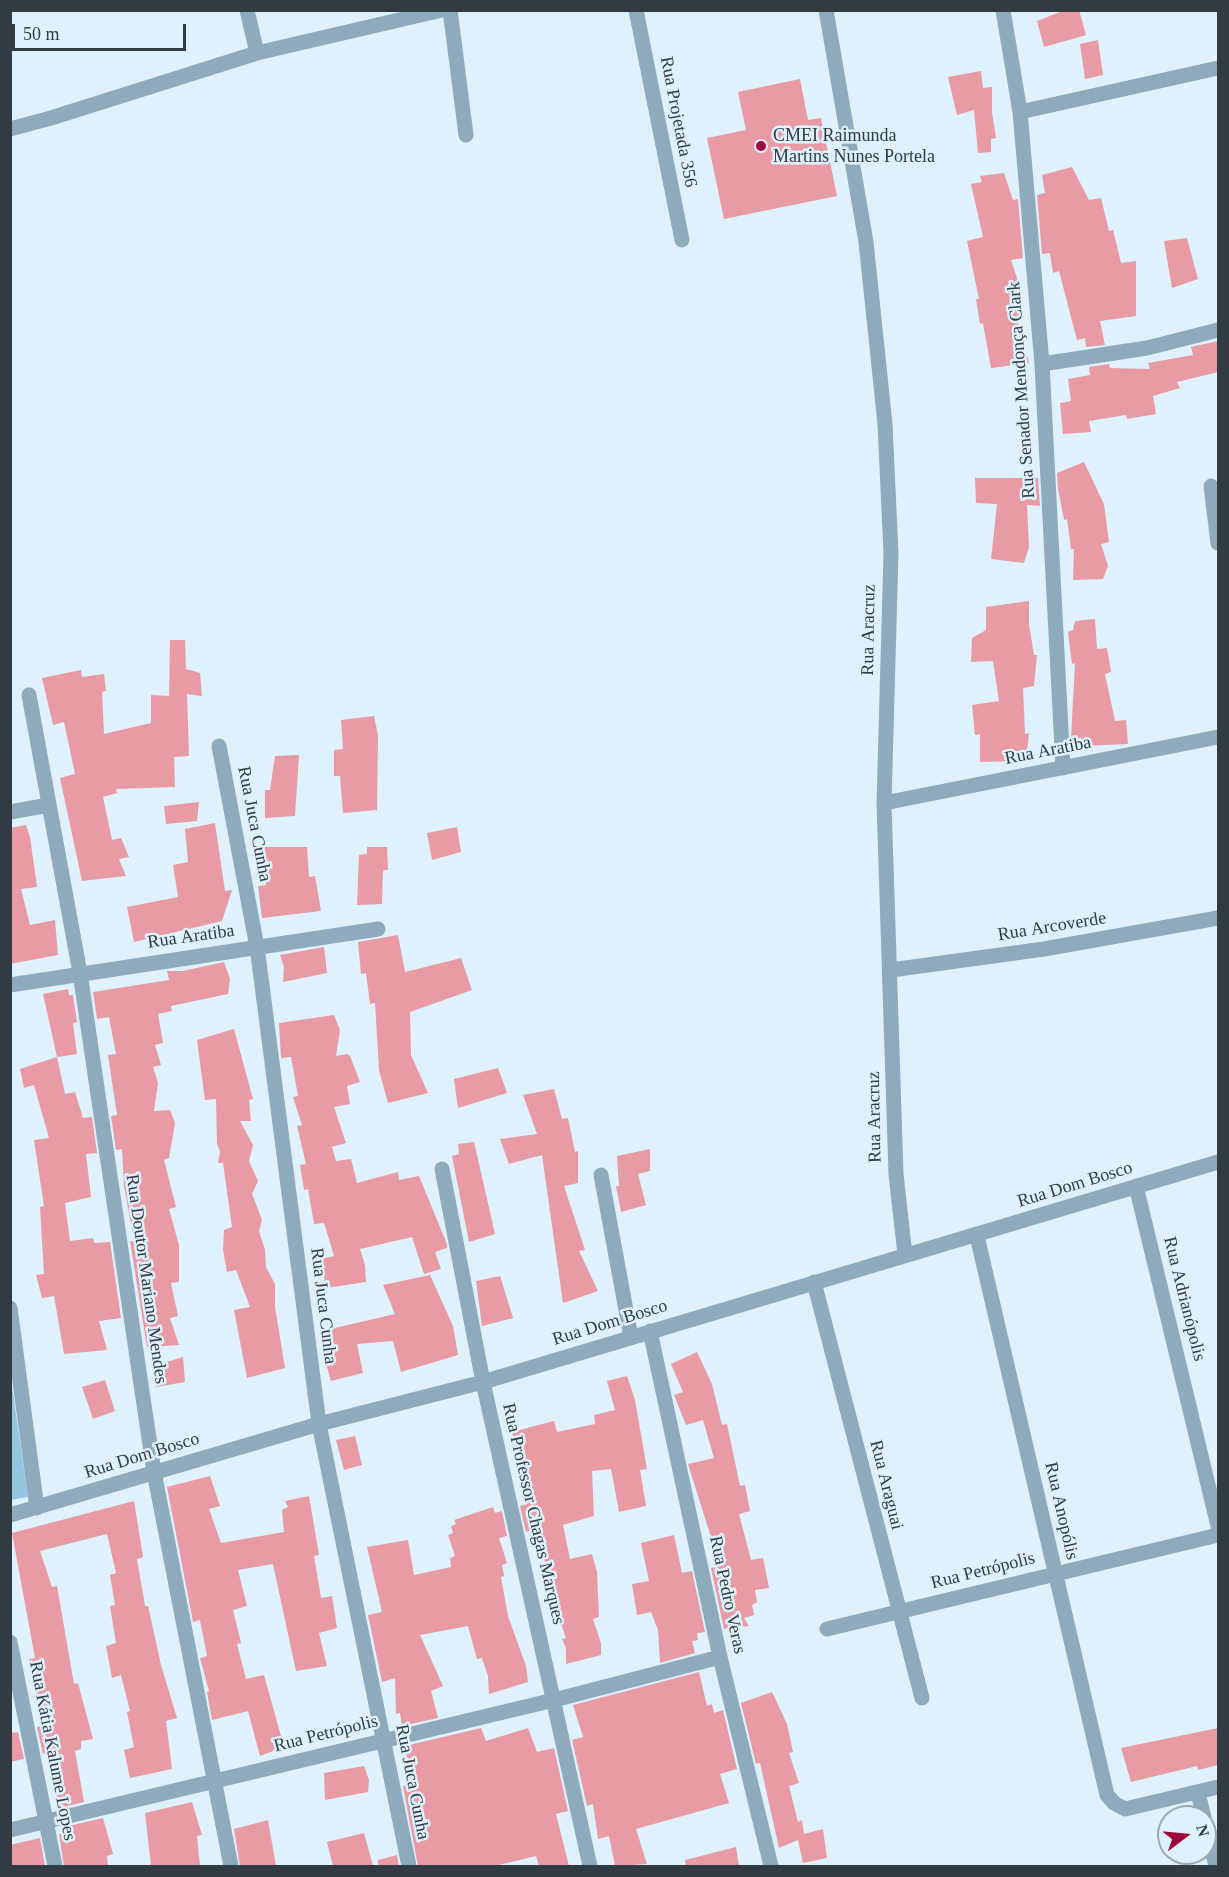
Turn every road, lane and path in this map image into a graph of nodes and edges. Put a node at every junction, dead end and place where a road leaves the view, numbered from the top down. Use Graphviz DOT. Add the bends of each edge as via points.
graph roads {
  1 [pos="247,10"];
  2 [pos="442,10"];
  3 [pos="450,10"];
  4 [pos="636,10"];
  5 [pos="826,10"];
  6 [pos="1003,10"];
  7 [pos="257,53"];
  8 [pos="1218,68"];
  9 [pos="1020,112"];
  10 [pos="10,129"];
  11 [pos="466,135"];
  12 [pos="682,240"];
  13 [pos="1218,330"];
  14 [pos="1042,364"];
  15 [pos="1211,486"];
  16 [pos="1218,543"];
  17 [pos="29,695"];
  18 [pos="1218,737"];
  19 [pos="219,746"];
  20 [pos="1063,768"];
  21 [pos="884,803"];
  22 [pos="49,805"];
  23 [pos="10,812"];
  24 [pos="1218,918"];
  25 [pos="378,929"];
  26 [pos="257,947"];
  27 [pos="891,970"];
  28 [pos="80,973"];
  29 [pos="10,985"];
  30 [pos="1218,1162"];
  31 [pos="442,1170"];
  32 [pos="601,1175"];
  33 [pos="1136,1186"];
  34 [pos="977,1236"];
  35 [pos="906,1255"];
  36 [pos="814,1282"];
  37 [pos="10,1308"];
  38 [pos="650,1331"];
  39 [pos="631,1337"];
  40 [pos="483,1382"];
  41 [pos="319,1424"];
  42 [pos="154,1472"];
  43 [pos="37,1508"];
  44 [pos="10,1515"];
  45 [pos="1218,1526"];
  46 [pos="1218,1535"];
  47 [pos="1056,1574"];
  48 [pos="899,1612"];
  49 [pos="827,1629"];
  50 [pos="10,1642"];
  51 [pos="720,1656"];
  52 [pos="922,1698"];
  53 [pos="554,1700"];
  54 [pos="385,1739"];
  55 [pos="213,1783"];
  56 [pos="1218,1787"];
  57 [pos="1198,1793"];
  58 [pos="1201,1805"];
  59 [pos="46,1822"];
  60 [pos="10,1830"];
  61 [pos="55,1866"];
  62 [pos="231,1866"];
  63 [pos="409,1866"];
  64 [pos="590,1866"];
  65 [pos="771,1866"];
  1 -- 7 [label="street"];
  2 -- 7 [label="street"];
  3 -- 11 [label="street"];
  4 -- 12 [label="street, Rua Projetada 356"];
  5 -- 21 [label="street, Rua Aracruz" via="866,242 885,424 891,553"];
  6 -- 9 [label="street, Rua Senador Mendonça Clark"];
  7 -- 10 [label="street"];
  8 -- 9 [label="street"];
  9 -- 14 [label="street, Rua Senador Mendonça Clark"];
  13 -- 14 [label="street" via="1147,348"];
  14 -- 20 [label="street, Rua Senador Mendonça Clark"];
  15 -- 16 [label="street"];
  17 -- 22 [label="street, Rua Doutor Mariano Mendes"];
  18 -- 20 [label="street, Rua Aratiba"];
  19 -- 26 [label="street, Rua Juca Cunha"];
  20 -- 21 [label="street, Rua Aratiba"];
  21 -- 27 [label="street, Rua Aracruz"];
  22 -- 23 [label="street"];
  22 -- 28 [label="street, Rua Doutor Mariano Mendes"];
  24 -- 27 [label="street, Rua Arcoverde" via="1044,949"];
  25 -- 26 [label="street, Rua Aratiba"];
  26 -- 28 [label="street, Rua Aratiba"];
  26 -- 41 [label="street, Rua Juca Cunha"];
  27 -- 35 [label="street, Rua Aracruz" via="896,1174"];
  28 -- 29 [label="street, Rua Aratiba"];
  28 -- 42 [label="street, Rua Doutor Mariano Mendes"];
  30 -- 33 [label="street, Rua Dom Bosco"];
  31 -- 40 [label="street, Rua Professor Chagas Marques"];
  32 -- 39 [label="street"];
  33 -- 34 [label="street, Rua Dom Bosco"];
  33 -- 45 [label="street, Rua Adrianópolis"];
  34 -- 35 [label="street, Rua Dom Bosco"];
  34 -- 47 [label="street, Rua Anopólis"];
  35 -- 36 [label="street, Rua Dom Bosco"];
  36 -- 38 [label="street, Rua Dom Bosco"];
  36 -- 48 [label="street, Rua Araguai"];
  37 -- 43 [label="street"];
  38 -- 39 [label="street, Rua Dom Bosco"];
  38 -- 51 [label="street, Rua Pedro Veras"];
  39 -- 40 [label="street, Rua Dom Bosco"];
  40 -- 41 [label="street, Rua Dom Bosco"];
  40 -- 53 [label="street, Rua Professor Chagas Marques"];
  41 -- 42 [label="street, Rua Dom Bosco"];
  41 -- 54 [label="street, Rua Juca Cunha"];
  42 -- 43 [label="street, Rua Dom Bosco"];
  42 -- 55 [label="street, Rua Doutor Mariano Mendes"];
  43 -- 44 [label="street, Rua Dom Bosco"];
  46 -- 47 [label="street, Rua Petrópolis"];
  47 -- 48 [label="street, Rua Petrópolis"];
  47 -- 57 [label="street, Rua Anopólis" via="1107,1795 1125,1809"];
  48 -- 49 [label="street, Rua Petrópolis"];
  48 -- 52 [label="street, Rua Araguai"];
  50 -- 59 [label="street, Rua Kátia Kalume Lopes"];
  51 -- 53 [label="street, Rua Petrópolis"];
  51 -- 65 [label="street, Rua Pedro Veras"];
  53 -- 54 [label="street, Rua Petrópolis"];
  53 -- 64 [label="street, Rua Professor Chagas Marques"];
  54 -- 55 [label="street, Rua Petrópolis"];
  54 -- 63 [label="street, Rua Juca Cunha"];
  55 -- 59 [label="street, Rua Petrópolis"];
  55 -- 62 [label="street, Rua Doutor Mariano Mendes"];
  56 -- 57 [label="street"];
  57 -- 58 [label="street"];
  59 -- 60 [label="street, Rua Petrópolis"];
  59 -- 61 [label="street, Rua Kátia Kalume Lopes"];
}
